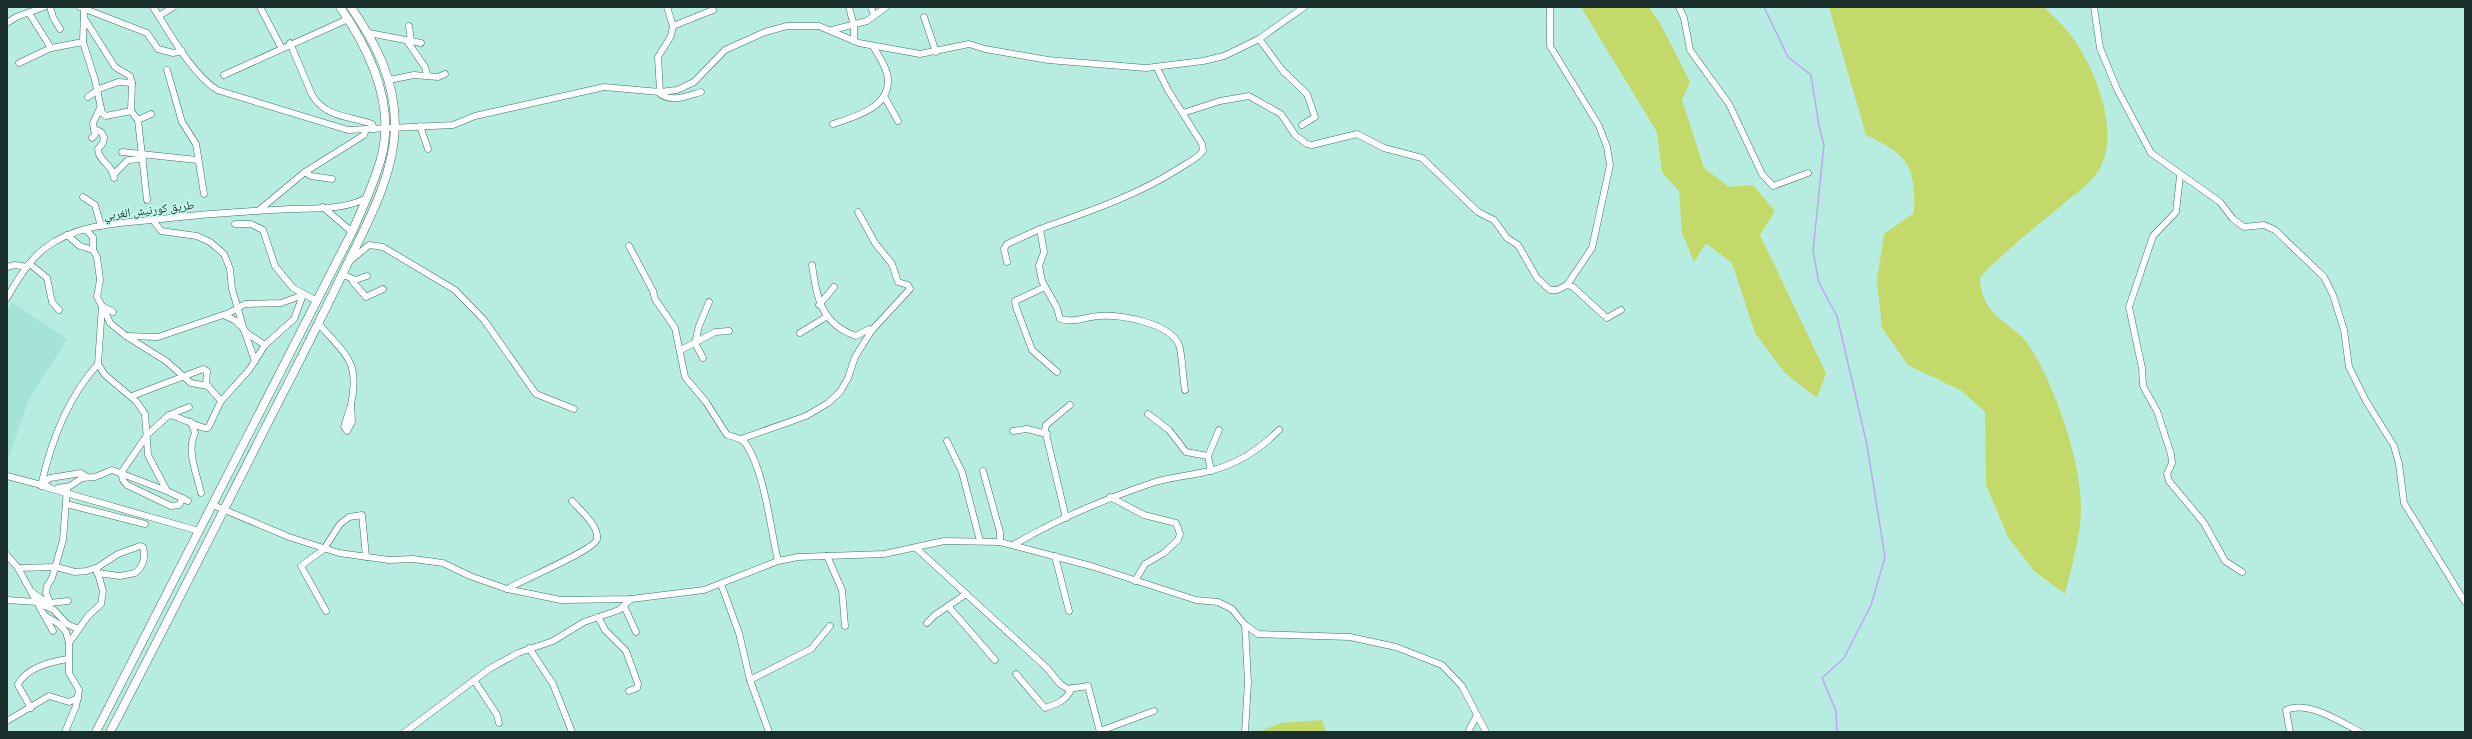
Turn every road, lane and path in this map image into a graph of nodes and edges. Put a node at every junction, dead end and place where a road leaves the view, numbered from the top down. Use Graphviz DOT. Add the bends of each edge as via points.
graph roads {
  1 [pos="44,7"];
  2 [pos="50,7"];
  3 [pos="153,7"];
  4 [pos="172,7"];
  5 [pos="260,7"];
  6 [pos="340,7"];
  7 [pos="352,7"];
  8 [pos="667,7"];
  9 [pos="849,7"];
  10 [pos="871,7"];
  11 [pos="886,7"];
  12 [pos="1304,7"];
  13 [pos="1550,7"];
  14 [pos="1679,7"];
  15 [pos="2094,7"];
  16 [pos="82,9"];
  17 [pos="713,10"];
  18 [pos="29,13"];
  19 [pos="874,15"];
  20 [pos="159,16"];
  21 [pos="924,17"];
  22 [pos="84,18"];
  23 [pos="348,19"];
  24 [pos="7,24"];
  25 [pos="409,26"];
  26 [pos="673,26"];
  27 [pos="854,26"];
  28 [pos="60,28"];
  29 [pos="832,30"];
  30 [pos="369,33"];
  31 [pos="1259,39"];
  32 [pos="409,41"];
  33 [pos="854,41"];
  34 [pos="83,42"];
  35 [pos="421,43"];
  36 [pos="290,44"];
  37 [pos="873,46"];
  38 [pos="281,47"];
  39 [pos="51,48"];
  40 [pos="182,51"];
  41 [pos="936,52"];
  42 [pos="19,63"];
  43 [pos="1157,68"];
  44 [pos="167,70"];
  45 [pos="119,71"];
  46 [pos="224,74"];
  47 [pos="445,74"];
  48 [pos="427,75"];
  49 [pos="389,80"];
  50 [pos="120,82"];
  51 [pos="132,83"];
  52 [pos="97,90"];
  53 [pos="659,92"];
  54 [pos="702,92"];
  55 [pos="884,96"];
  56 [pos="88,97"];
  57 [pos="100,108"];
  58 [pos="131,111"];
  59 [pos="1183,113"];
  60 [pos="151,114"];
  61 [pos="138,120"];
  62 [pos="898,122"];
  63 [pos="833,124"];
  64 [pos="1302,125"];
  65 [pos="420,126"];
  66 [pos="395,127"];
  67 [pos="94,128"];
  68 [pos="366,129"];
  69 [pos="374,129"];
  70 [pos="384,129"];
  71 [pos="92,138"];
  72 [pos="428,149"];
  73 [pos="122,152"];
  74 [pos="142,156"];
  75 [pos="197,160"];
  76 [pos="305,172"];
  77 [pos="1808,173"];
  78 [pos="2180,176"];
  79 [pos="332,179"];
  80 [pos="204,194"];
  81 [pos="83,197"];
  82 [pos="368,197"];
  83 [pos="147,200"];
  84 [pos="323,207"];
  85 [pos="258,211"];
  86 [pos="858,212"];
  87 [pos="153,220"];
  88 [pos="235,224"];
  89 [pos="101,226"];
  90 [pos="1040,229"];
  91 [pos="86,230"];
  92 [pos="352,232"];
  93 [pos="67,235"];
  94 [pos="629,246"];
  95 [pos="93,250"];
  96 [pos="1007,262"];
  97 [pos="348,263"];
  98 [pos="812,265"];
  99 [pos="28,266"];
  100 [pos="7,267"];
  101 [pos="342,274"];
  102 [pos="367,276"];
  103 [pos="355,280"];
  104 [pos="1567,285"];
  105 [pos="834,287"];
  106 [pos="1045,287"];
  107 [pos="383,289"];
  108 [pos="303,294"];
  109 [pos="7,298"];
  110 [pos="317,300"];
  111 [pos="709,302"];
  112 [pos="819,305"];
  113 [pos="102,306"];
  114 [pos="238,308"];
  115 [pos="59,310"];
  116 [pos="1621,310"];
  117 [pos="113,312"];
  118 [pos="224,315"];
  119 [pos="826,317"];
  120 [pos="319,324"];
  121 [pos="244,330"];
  122 [pos="872,330"];
  123 [pos="730,331"];
  124 [pos="800,333"];
  125 [pos="126,336"];
  126 [pos="695,343"];
  127 [pos="265,345"];
  128 [pos="681,350"];
  129 [pos="703,358"];
  130 [pos="255,361"];
  131 [pos="98,364"];
  132 [pos="1057,372"];
  133 [pos="181,376"];
  134 [pos="206,385"];
  135 [pos="1185,390"];
  136 [pos="132,396"];
  137 [pos="221,401"];
  138 [pos="351,405"];
  139 [pos="1070,405"];
  140 [pos="189,407"];
  141 [pos="574,409"];
  142 [pos="1148,414"];
  143 [pos="169,415"];
  144 [pos="191,422"];
  145 [pos="1219,430"];
  146 [pos="1279,430"];
  147 [pos="1014,431"];
  148 [pos="1047,434"];
  149 [pos="147,435"];
  150 [pos="741,439"];
  151 [pos="947,441"];
  152 [pos="1208,456"];
  153 [pos="983,471"];
  154 [pos="1211,471"];
  155 [pos="121,473"];
  156 [pos="7,476"];
  157 [pos="87,477"];
  158 [pos="43,486"];
  159 [pos="67,490"];
  160 [pos="167,491"];
  161 [pos="201,493"];
  162 [pos="1110,497"];
  163 [pos="572,501"];
  164 [pos="66,504"];
  165 [pos="213,505"];
  166 [pos="223,510"];
  167 [pos="1066,518"];
  168 [pos="145,524"];
  169 [pos="199,531"];
  170 [pos="980,541"];
  171 [pos="1000,542"];
  172 [pos="1013,545"];
  173 [pos="916,548"];
  174 [pos="324,549"];
  175 [pos="7,555"];
  176 [pos="827,556"];
  177 [pos="1055,556"];
  178 [pos="366,557"];
  179 [pos="778,561"];
  180 [pos="56,567"];
  181 [pos="18,568"];
  182 [pos="97,570"];
  183 [pos="2242,572"];
  184 [pos="1135,581"];
  185 [pos="721,584"];
  186 [pos="507,589"];
  187 [pos="31,591"];
  188 [pos="966,594"];
  189 [pos="631,599"];
  190 [pos="7,600"];
  191 [pos="68,601"];
  192 [pos="37,602"];
  193 [pos="2465,602"];
  194 [pos="50,605"];
  195 [pos="624,606"];
  196 [pos="948,606"];
  197 [pos="326,611"];
  198 [pos="1069,611"];
  199 [pos="44,615"];
  200 [pos="598,617"];
  201 [pos="927,623"];
  202 [pos="1245,625"];
  203 [pos="830,626"];
  204 [pos="845,626"];
  205 [pos="78,630"];
  206 [pos="53,632"];
  207 [pos="636,632"];
  208 [pos="69,643"];
  209 [pos="529,648"];
  210 [pos="68,659"];
  211 [pos="995,660"];
  212 [pos="1016,674"];
  213 [pos="474,680"];
  214 [pos="750,680"];
  215 [pos="1072,688"];
  216 [pos="629,691"];
  217 [pos="78,698"];
  218 [pos="31,708"];
  219 [pos="1154,711"];
  220 [pos="1476,716"];
  221 [pos="7,721"];
  222 [pos="499,724"];
  223 [pos="65,732"];
  224 [pos="96,732"];
  225 [pos="110,732"];
  226 [pos="405,732"];
  227 [pos="572,732"];
  228 [pos="769,732"];
  229 [pos="1100,732"];
  230 [pos="1245,732"];
  231 [pos="1468,732"];
  232 [pos="1486,732"];
  233 [pos="2290,732"];
  234 [pos="2360,732"];
  1 -- 18 [label="street"];
  2 -- 28 [label="street"];
  3 -- 20 [label="street"];
  4 -- 20 [label="street"];
  5 -- 38 [label="street"];
  6 -- 23 [label="main road"];
  7 -- 30 [label="main road"];
  8 -- 26 [label="street"];
  9 -- 27 [label="street"];
  10 -- 19 [label="street"];
  11 -- 19 [label="street"];
  12 -- 31 [label="street"];
  13 -- 104 [label="street" via="1550,46 1599,126 1610,165 1592,248"];
  14 -- 77 [label="street" via="1684,18 1690,50 1729,104 1762,174 1773,186"];
  15 -- 78 [label="street" via="2100,48 2138,133 2151,153"];
  16 -- 22 [label="street"];
  16 -- 40 [label="street" via="147,33 158,49 173,53"];
  17 -- 26 [label="street"];
  18 -- 24 [label="street"];
  18 -- 39 [label="street"];
  19 -- 27 [label="street"];
  20 -- 40 [label="street"];
  21 -- 41 [label="street"];
  22 -- 34 [label="street"];
  22 -- 45 [label="street"];
  23 -- 36 [label="street"];
  23 -- 70 [label="main road" via="365,47 379,83 384,103"];
  25 -- 32 [label="street"];
  26 -- 53 [label="street" via="671,36 658,57"];
  27 -- 29 [label="street"];
  27 -- 33 [label="street"];
  29 -- 33 [label="street"];
  29 -- 53 [label="street" via="807,25 787,26 764,32 725,50 694,82 677,90"];
  30 -- 32 [label="street" via="391,35"];
  30 -- 49 [label="main road"];
  31 -- 43 [label="street" via="1224,56"];
  31 -- 64 [label="street" via="1283,71 1307,94 1315,117"];
  32 -- 35 [label="street"];
  32 -- 48 [label="street"];
  33 -- 37 [label="street"];
  34 -- 39 [label="street"];
  34 -- 52 [label="street"];
  36 -- 38 [label="street"];
  36 -- 69 [label="street" via="317,103 332,114 372,124"];
  37 -- 41 [label="street" via="920,54"];
  37 -- 55 [label="street" via="888,79"];
  38 -- 46 [label="street"];
  39 -- 42 [label="street"];
  40 -- 68 [label="street" via="208,83 217,90 348,130"];
  41 -- 43 [label="street" via="969,44 1048,60"];
  43 -- 59 [label="street"];
  44 -- 75 [label="street" via="182,122 196,144"];
  45 -- 50 [label="street"];
  45 -- 51 [label="street" via="130,76"];
  47 -- 48 [label="street" via="438,77"];
  48 -- 49 [label="street"];
  49 -- 66 [label="main road"];
  50 -- 51 [label="street"];
  50 -- 52 [label="street"];
  51 -- 58 [label="street"];
  52 -- 56 [label="street"];
  52 -- 57 [label="street"];
  53 -- 54 [label="street" via="667,98 678,99"];
  53 -- 65 [label="street" via="604,87 475,116 453,125"];
  55 -- 62 [label="street"];
  55 -- 63 [label="street" via="877,105"];
  57 -- 58 [label="street" via="106,116"];
  57 -- 67 [label="street" via="93,122"];
  58 -- 61 [label="street"];
  59 -- 90 [label="street" via="1202,144 1203,151 1199,157 1170,175 1110,204"];
  59 -- 104 [label="street" via="1220,101 1249,96 1281,114 1295,135 1307,144 1357,134 1384,148 1415,154 1478,212 1494,220 1508,238 1518,245 1537,278 1550,290 1558,290"];
  60 -- 61 [label="street"];
  61 -- 74 [label="street"];
  65 -- 66 [label="street"];
  65 -- 72 [label="street"];
  66 -- 70 [label="street"];
  66 -- 97 [label="main road" via="390,167"];
  67 -- 71 [label="street" via="95,135"];
  67 -- 74 [label="street" via="104,137 98,154 114,176 128,160"];
  68 -- 69 [label="street"];
  68 -- 76 [label="street" via="364,135"];
  69 -- 70 [label="street"];
  70 -- 82 [label="main road" via="382,154"];
  73 -- 74 [label="street"];
  74 -- 75 [label="street"];
  74 -- 83 [label="street"];
  75 -- 80 [label="street"];
  76 -- 79 [label="street" via="311,176"];
  76 -- 85 [label="street"];
  78 -- 183 [label="street" via="2176,212 2153,236 2130,300 2129,315 2142,368 2142,386 2158,411 2171,454 2172,463 2167,474 2169,481 2204,523 2225,560"];
  78 -- 193 [label="street" via="2220,202 2233,219 2244,227 2264,224 2275,230 2324,278 2333,295 2344,330 2349,367 2366,401 2394,446 2404,503"];
  81 -- 89 [label="street" via="96,204"];
  82 -- 84 [label="street, طريق كورنيش الغربي" via="359,202"];
  82 -- 92 [label="main road"];
  84 -- 85 [label="street, طريق كورنيش الغربي"];
  84 -- 92 [label="street"];
  85 -- 87 [label="street, طريق كورنيش الغربي"];
  86 -- 122 [label="street" via="875,243 892,264 898,282 910,287 908,293"];
  87 -- 89 [label="street, طريق كورنيش الغربي"];
  87 -- 114 [label="street" via="161,231 197,236 210,242 224,254 230,269 232,289"];
  88 -- 108 [label="street" via="251,224 263,230 275,266 291,286"];
  89 -- 91 [label="street, طريق كورنيش الغربي"];
  90 -- 96 [label="street" via="1007,244 1004,249"];
  90 -- 106 [label="street" via="1044,252 1039,266"];
  91 -- 93 [label="street, طريق كورنيش الغربي"];
  91 -- 95 [label="street" via="93,237"];
  92 -- 110 [label="main road"];
  93 -- 95 [label="street" via="80,246"];
  93 -- 99 [label="street, طريق كورنيش الغربي" via="45,248"];
  94 -- 128 [label="street" via="655,299 675,328"];
  95 -- 113 [label="street" via="97,257 100,280 97,297"];
  97 -- 101 [label="main road"];
  97 -- 141 [label="street" via="369,245 383,247 455,290 494,332 536,394"];
  98 -- 112 [label="street"];
  99 -- 100 [label="street"];
  99 -- 109 [label="street, طريق كورنيش الغربي"];
  99 -- 115 [label="street" via="47,278 52,302"];
  101 -- 103 [label="street"];
  101 -- 120 [label="main road"];
  102 -- 103 [label="street"];
  103 -- 107 [label="street" via="353,282 366,297"];
  104 -- 116 [label="street" via="1583,294 1607,318"];
  105 -- 112 [label="street"];
  106 -- 132 [label="street" via="1015,301 1032,350"];
  106 -- 135 [label="street" via="1057,308 1060,320 1071,322 1104,316 1155,324 1165,329 1179,345"];
  108 -- 110 [label="street"];
  108 -- 114 [label="street" via="281,303 249,303"];
  108 -- 127 [label="street" via="294,319"];
  110 -- 165 [label="main road"];
  111 -- 126 [label="street"];
  112 -- 119 [label="street"];
  113 -- 117 [label="street"];
  113 -- 125 [label="street" via="110,323"];
  113 -- 131 [label="street"];
  114 -- 118 [label="street"];
  114 -- 121 [label="street"];
  118 -- 121 [label="street" via="236,321"];
  118 -- 125 [label="street" via="158,337"];
  119 -- 122 [label="street" via="856,336"];
  119 -- 124 [label="street"];
  120 -- 138 [label="street" via="350,362 355,389"];
  120 -- 166 [label="main road"];
  121 -- 127 [label="street"];
  121 -- 130 [label="street"];
  122 -- 150 [label="street" via="855,357 840,392 828,403 806,416"];
  123 -- 126 [label="street" via="715,332"];
  125 -- 133 [label="street" via="166,361"];
  126 -- 128 [label="street"];
  126 -- 129 [label="street"];
  127 -- 130 [label="street"];
  128 -- 150 [label="street" via="685,377 706,402 727,435"];
  130 -- 137 [label="street"];
  131 -- 136 [label="street" via="105,375"];
  131 -- 158 [label="street" via="81,385 55,435"];
  133 -- 134 [label="street" via="193,384"];
  133 -- 134 [label="street" via="204,369 207,373"];
  133 -- 136 [label="street" via="150,391"];
  134 -- 137 [label="street"];
  136 -- 149 [label="street" via="145,414"];
  137 -- 144 [label="street" via="208,428"];
  139 -- 148 [label="street" via="1046,425"];
  140 -- 143 [label="street"];
  142 -- 152 [label="street" via="1169,430 1186,452"];
  143 -- 144 [label="street"];
  143 -- 149 [label="street"];
  144 -- 161 [label="street" via="195,433 191,442 192,455"];
  145 -- 152 [label="street"];
  146 -- 154 [label="street" via="1261,448"];
  147 -- 148 [label="street" via="1027,429"];
  148 -- 167 [label="street"];
  149 -- 155 [label="street"];
  149 -- 160 [label="street" via="148,456"];
  150 -- 179 [label="street" via="746,444 760,477"];
  151 -- 170 [label="street" via="962,472"];
  152 -- 154 [label="street"];
  153 -- 171 [label="street" via="1000,532"];
  154 -- 162 [label="street" via="1155,482"];
  155 -- 157 [label="street" via="109,471 95,477"];
  155 -- 160 [label="street"];
  155 -- 160 [label="street" via="127,485 172,506 177,506 185,500"];
  156 -- 158 [label="street"];
  157 -- 158 [label="street" via="81,473 50,478"];
  157 -- 159 [label="street"];
  158 -- 159 [label="street"];
  159 -- 164 [label="street"];
  159 -- 169 [label="street"];
  162 -- 167 [label="street"];
  162 -- 184 [label="street" via="1144,515 1176,523 1179,528 1178,540 1164,554 1145,564"];
  163 -- 186 [label="street" via="597,533 597,540 592,546 570,558"];
  164 -- 168 [label="street"];
  164 -- 180 [label="street" via="63,540"];
  165 -- 166 [label="street"];
  165 -- 169 [label="main road"];
  166 -- 174 [label="street"];
  166 -- 225 [label="main road"];
  167 -- 172 [label="street"];
  169 -- 224 [label="main road"];
  170 -- 171 [label="street"];
  170 -- 173 [label="street" via="944,541"];
  171 -- 172 [label="street"];
  172 -- 177 [label="street"];
  173 -- 176 [label="street" via="884,554"];
  173 -- 188 [label="street"];
  174 -- 178 [label="street" via="339,554"];
  174 -- 178 [label="street" via="340,524 349,517 362,515"];
  174 -- 197 [label="street" via="300,566"];
  175 -- 181 [label="street"];
  176 -- 179 [label="street"];
  176 -- 204 [label="street" via="842,590"];
  177 -- 184 [label="street"];
  177 -- 198 [label="street"];
  178 -- 186 [label="street" via="443,563"];
  179 -- 185 [label="street"];
  180 -- 181 [label="street"];
  180 -- 182 [label="street" via="75,572"];
  180 -- 194 [label="street" via="47,586 46,593"];
  181 -- 187 [label="street"];
  182 -- 182 [label="street" via="118,554 140,546 143,548 142,563 135,573 120,576"];
  182 -- 205 [label="street" via="103,591 100,604"];
  184 -- 202 [label="street" via="1196,600 1218,602 1232,609"];
  185 -- 189 [label="street" via="677,594"];
  185 -- 214 [label="street" via="739,633"];
  186 -- 189 [label="street" via="561,600"];
  187 -- 192 [label="street"];
  187 -- 194 [label="street"];
  188 -- 196 [label="street"];
  188 -- 215 [label="street" via="1047,668 1060,684"];
  189 -- 195 [label="street"];
  190 -- 192 [label="street"];
  191 -- 194 [label="street"];
  192 -- 194 [label="street"];
  192 -- 199 [label="street"];
  194 -- 205 [label="street" via="67,624"];
  195 -- 200 [label="street"];
  195 -- 207 [label="street"];
  196 -- 201 [label="street"];
  196 -- 211 [label="street"];
  199 -- 206 [label="street"];
  199 -- 208 [label="street" via="64,628"];
  200 -- 209 [label="street" via="584,622 553,641"];
  200 -- 216 [label="street" via="605,630 626,651 638,684 637,688"];
  202 -- 220 [label="street" via="1258,634 1350,637 1396,647 1442,665 1462,686"];
  202 -- 230 [label="street" via="1248,682"];
  203 -- 214 [label="street" via="811,649"];
  205 -- 208 [label="street"];
  208 -- 210 [label="street"];
  209 -- 213 [label="street"];
  209 -- 227 [label="street" via="553,684"];
  210 -- 217 [label="street" via="69,673 79,690"];
  210 -- 218 [label="street" via="34,669 22,678 18,684"];
  212 -- 215 [label="street" via="1045,708 1068,697"];
  213 -- 222 [label="street" via="497,714"];
  213 -- 226 [label="street"];
  214 -- 228 [label="street"];
  215 -- 229 [label="street" via="1088,686"];
  217 -- 218 [label="street" via="69,702 49,696"];
  217 -- 223 [label="street"];
  218 -- 221 [label="street"];
  219 -- 229 [label="street"];
  220 -- 231 [label="street"];
  220 -- 232 [label="street"];
  233 -- 234 [label="street" via="2286,710 2293,707 2326,713"];
}
